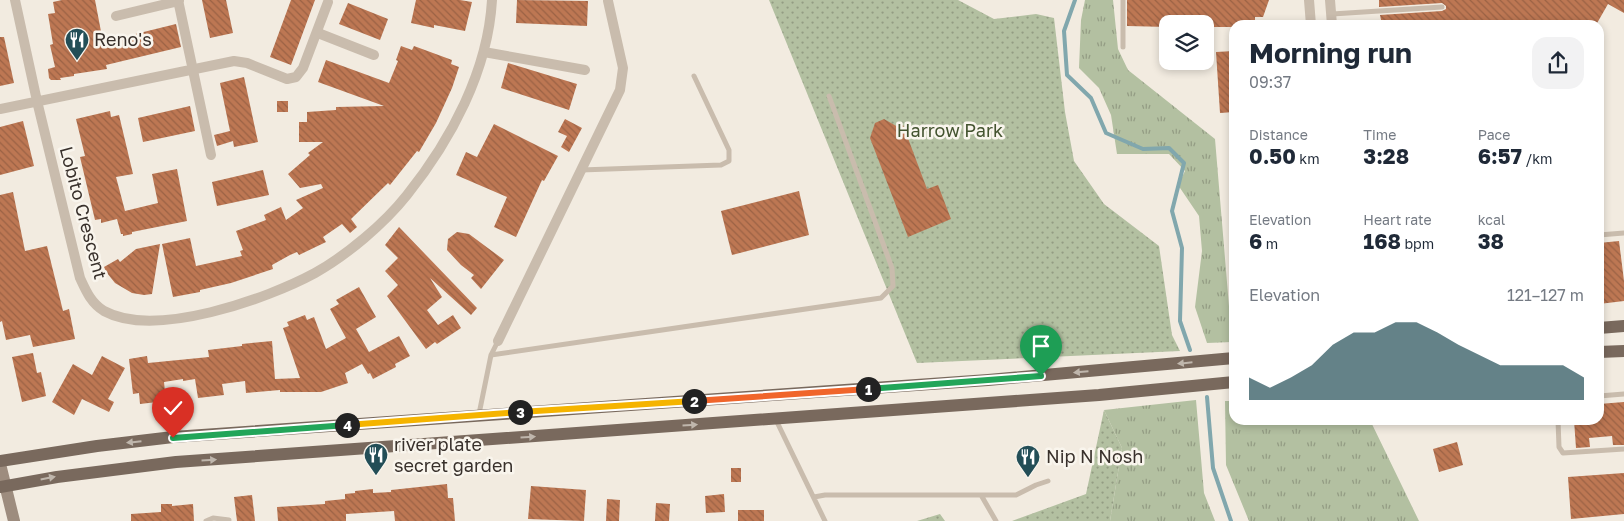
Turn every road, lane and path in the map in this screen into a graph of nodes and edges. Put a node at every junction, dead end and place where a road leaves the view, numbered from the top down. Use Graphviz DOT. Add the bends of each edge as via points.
graph roads {
  1 [pos="15,0"];
  2 [pos="492,0"];
  3 [pos="1123,0"];
  4 [pos="1309,0"];
  5 [pos="1330,0"];
  6 [pos="179,1"];
  7 [pos="608,1"];
  8 [pos="328,2"];
  9 [pos="1442,7"];
  10 [pos="116,16"];
  11 [pos="1311,20"];
  12 [pos="1332,20"];
  13 [pos="318,33"];
  14 [pos="1123,47"];
  15 [pos="484,52"];
  16 [pos="374,55"];
  17 [pos="193,70"];
  18 [pos="585,70"];
  19 [pos="694,76"];
  20 [pos="830,96"];
  21 [pos="37,101"];
  22 [pos="0,109"];
  23 [pos="211,155"];
  24 [pos="581,170"];
  25 [pos="1624,233"];
  26 [pos="1604,235"];
  27 [pos="1624,326"];
  28 [pos="1604,328"];
  29 [pos="498,341"];
  30 [pos="1624,350"];
  31 [pos="1604,352"];
  32 [pos="491,355"];
  33 [pos="1229,358"];
  34 [pos="1229,382"];
  35 [pos="1624,394"];
  36 [pos="1604,396"];
  37 [pos="479,415"];
  38 [pos="776,418"];
  39 [pos="1558,425"];
  40 [pos="1624,449"];
  41 [pos="0,462"];
  42 [pos="1048,481"];
  43 [pos="2,487"];
  44 [pos="981,495"];
  45 [pos="814,497"];
  46 [pos="229,520"];
  47 [pos="14,521"];
  48 [pos="206,521"];
  49 [pos="825,521"];
  50 [pos="996,521"];
  1 -- 21 [label="street, Lobito Crescent"];
  2 -- 15 [label="street, Lobito Crescent"];
  3 -- 14 [label="lane"];
  4 -- 11 [label="street"];
  5 -- 12 [label="street"];
  6 -- 10 [label="street"];
  6 -- 17 [label="street"];
  7 -- 24 [label="street" via="623,68 620,90"];
  8 -- 13 [label="street"];
  9 -- 12 [label="lane"];
  13 -- 16 [label="street"];
  13 -- 17 [label="street" via="296,77 287,79 234,61"];
  15 -- 18 [label="street"];
  15 -- 21 [label="street, Lobito Crescent" via="458,118 436,155 406,196 379,224 315,273 237,306 191,316 144,321 123,318 104,310 91,299 80,278"];
  17 -- 21 [label="street"];
  17 -- 23 [label="street"];
  19 -- 24 [label="lane" via="730,150 729,161 720,165"];
  20 -- 32 [label="lane" via="892,268 893,286 882,298"];
  21 -- 22 [label="street"];
  24 -- 29 [label="street"];
  25 -- 26 [label="lane"];
  27 -- 28 [label="main road"];
  29 -- 32 [label="lane"];
  30 -- 31 [label="main road"];
  32 -- 37 [label="lane"];
  33 -- 37 [label="main road, one-way" via="824,392"];
  34 -- 38 [label="main road"];
  35 -- 36 [label="lane"];
  37 -- 41 [label="main road, one-way" via="173,438 97,446"];
  43 -- 38 [label="main road, one-way" via="176,462"];
  38 -- 45 [label="lane"];
  39 -- 40 [label="lane" via="1559,448 1563,453"];
  41 -- 43 [label="main road"];
  42 -- 44 [label="lane" via="1016,495"];
  43 -- 47 [label="main road"];
  44 -- 45 [label="lane"];
  44 -- 50 [label="lane"];
  45 -- 49 [label="lane"];
  46 -- 48 [label="lane" via="212,518"];
}
